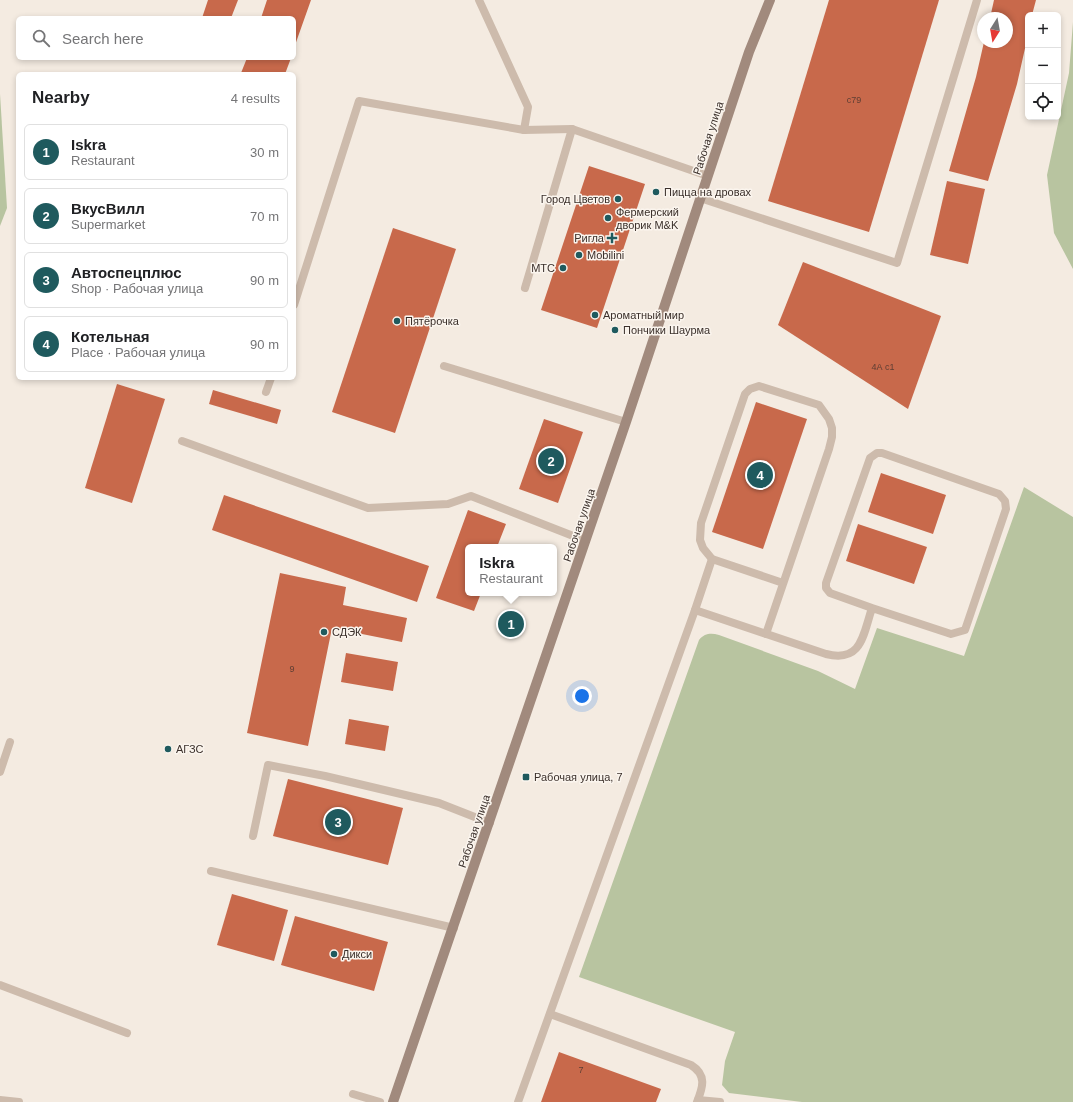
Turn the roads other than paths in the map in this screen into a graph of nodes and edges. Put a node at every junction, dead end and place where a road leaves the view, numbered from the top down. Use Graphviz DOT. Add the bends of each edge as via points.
graph roads {
  1 [pos="479,0"];
  2 [pos="770,0"];
  3 [pos="977,0"];
  4 [pos="572,129"];
  5 [pos="524,130"];
  6 [pos="708,176"];
  7 [pos="700,198"];
  8 [pos="524,288"];
  9 [pos="296,299"];
  10 [pos="444,366"];
  11 [pos="270,380"];
  12 [pos="266,392"];
  13 [pos="626,422"];
  14 [pos="182,441"];
  15 [pos="586,541"];
  16 [pos="712,559"];
  17 [pos="783,583"];
  18 [pos="872,608"];
  19 [pos="695,610"];
  20 [pos="766,634"];
  21 [pos="10,742"];
  22 [pos="0,772"];
  23 [pos="490,823"];
  24 [pos="253,836"];
  25 [pos="211,871"];
  26 [pos="454,928"];
  27 [pos="0,985"];
  28 [pos="550,1014"];
  29 [pos="127,1033"];
  30 [pos="353,1094"];
  31 [pos="0,1100"];
  32 [pos="698,1101"];
  33 [pos="19,1102"];
  34 [pos="380,1102"];
  35 [pos="394,1102"];
  36 [pos="518,1102"];
  37 [pos="720,1102"];
  1 -- 5 [label="lane" via="528,108"];
  2 -- 6 [label="street, Рабочая улица" via="749,52"];
  3 -- 7 [label="lane" via="897,263"];
  4 -- 5 [label="lane"];
  4 -- 6 [label="lane"];
  4 -- 8 [label="lane"];
  5 -- 9 [label="lane" via="359,101"];
  6 -- 7 [label="street, Рабочая улица"];
  7 -- 13 [label="street, Рабочая улица"];
  10 -- 13 [label="lane"];
  11 -- 12 [label="lane"];
  13 -- 15 [label="street, Рабочая улица"];
  14 -- 15 [label="lane" via="368,508 448,504 471,496"];
  15 -- 23 [label="street, Рабочая улица"];
  16 -- 17 [label="lane"];
  16 -- 17 [label="lane" via="700,540 701,523 745,394 759,386 819,405 829,419 832,437"];
  16 -- 19 [label="lane"];
  17 -- 20 [label="lane"];
  18 -- 18 [label="lane" via="830,594 826,583 867,462 873,455 882,453 1003,497 1006,509 965,630 951,634"];
  18 -- 20 [label="lane" via="859,646 846,656 826,654"];
  19 -- 20 [label="lane"];
  19 -- 28 [label="lane"];
  21 -- 22 [label="lane"];
  23 -- 24 [label="lane" via="439,803 268,765"];
  23 -- 26 [label="street, Рабочая улица"];
  25 -- 26 [label="lane"];
  26 -- 35 [label="street, Рабочая улица"];
  27 -- 29 [label="lane"];
  28 -- 32 [label="lane" via="698,1069 704,1085"];
  28 -- 36 [label="lane"];
  30 -- 34 [label="lane"];
  31 -- 33 [label="lane"];
  32 -- 37 [label="lane"];
}
